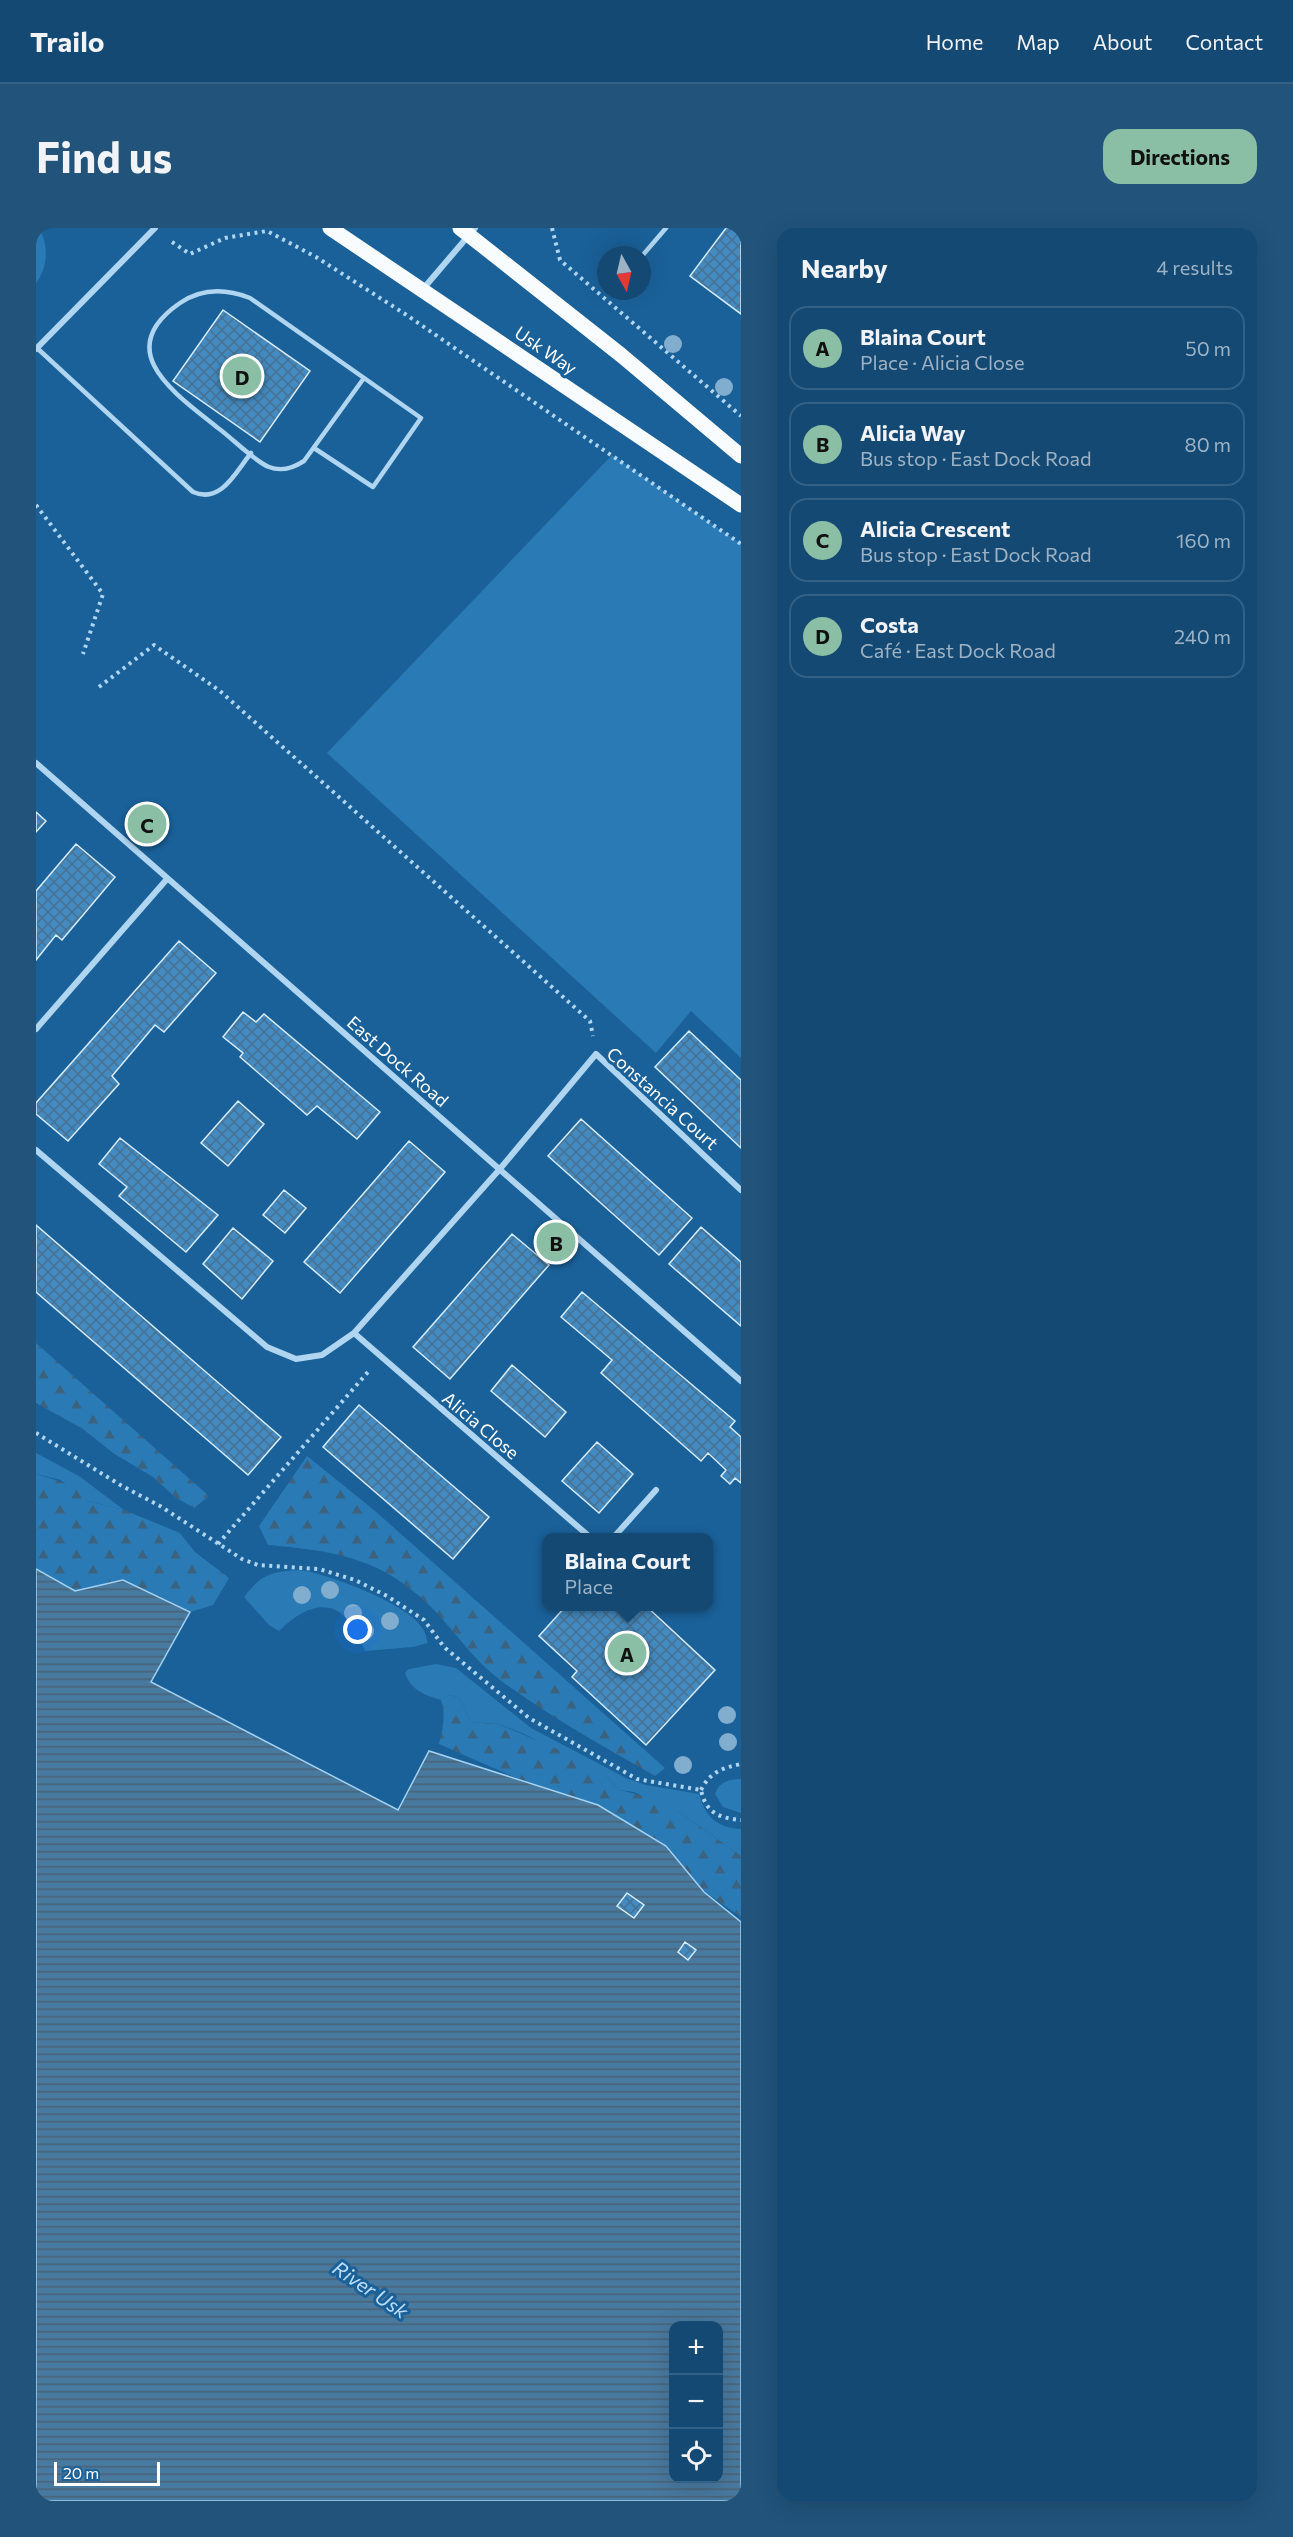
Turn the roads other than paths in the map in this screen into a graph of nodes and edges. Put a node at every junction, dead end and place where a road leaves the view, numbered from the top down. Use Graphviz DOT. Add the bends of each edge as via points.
graph roads {
  1 [pos="330,228"];
  2 [pos="666,228"];
  3 [pos="155,229"];
  4 [pos="468,230"];
  5 [pos="651,246"];
  6 [pos="423,290"];
  7 [pos="37,348"];
  8 [pos="364,378"];
  9 [pos="314,448"];
  10 [pos="250,453"];
  11 [pos="741,456"];
  12 [pos="741,505"];
  13 [pos="36,763"];
  14 [pos="167,879"];
  15 [pos="36,1029"];
  16 [pos="36,1150"];
  17 [pos="499,1170"];
  18 [pos="741,1190"];
  19 [pos="354,1333"];
  20 [pos="741,1380"];
  21 [pos="656,1490"];
  22 [pos="585,1533"];
  23 [pos="617,1533"];
  1 -- 6 [label="main road, Usk Way"];
  2 -- 5 [label="lane"];
  3 -- 7 [label="street"];
  4 -- 6 [label="street"];
  4 -- 11 [label="main road"];
  6 -- 12 [label="main road, Usk Way"];
  7 -- 10 [label="lane" via="194,492 205,496 219,493"];
  8 -- 9 [label="lane"];
  8 -- 9 [label="lane" via="421,418 372,487"];
  8 -- 10 [label="lane" via="250,298 232,291 216,291 181,302 155,327 148,340 148,355 169,386"];
  9 -- 10 [label="lane" via="293,468 268,467"];
  13 -- 14 [label="street, East Dock Road"];
  14 -- 15 [label="street"];
  14 -- 17 [label="street, East Dock Road"];
  16 -- 19 [label="street, Constancia Court" via="267,1347 296,1359 322,1355"];
  17 -- 18 [label="street, Constancia Court" via="596,1054"];
  17 -- 19 [label="street, Constancia Court"];
  17 -- 20 [label="street, East Dock Road"];
  19 -- 22 [label="street, Alicia Close"];
  21 -- 23 [label="street"];
}
